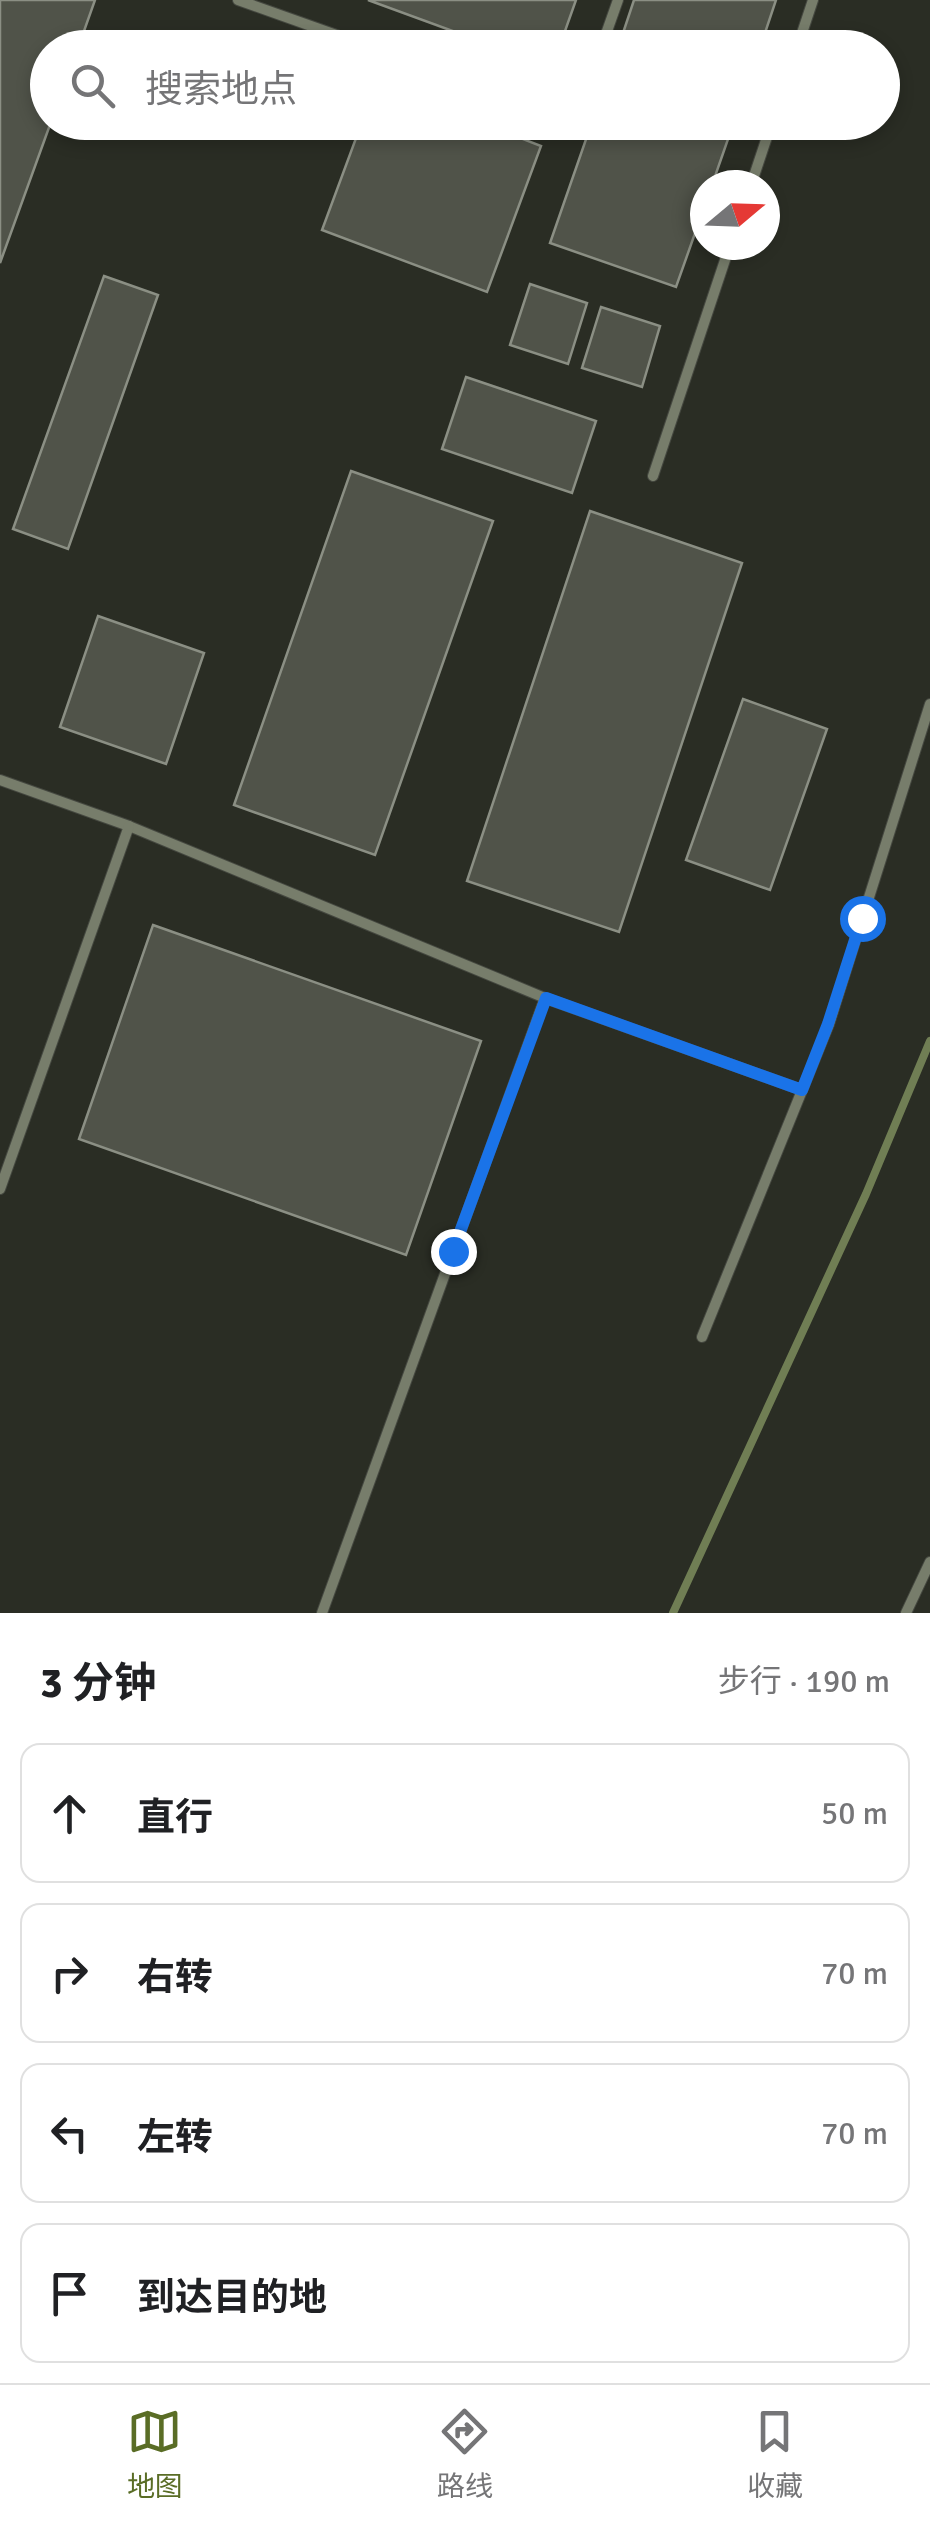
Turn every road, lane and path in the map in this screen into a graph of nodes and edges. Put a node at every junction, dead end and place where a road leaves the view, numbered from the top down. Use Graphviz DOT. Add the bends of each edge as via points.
graph roads {
  1 [pos="238,0"];
  2 [pos="618,0"];
  3 [pos="813,0"];
  4 [pos="323,30"];
  5 [pos="607,30"];
  6 [pos="803,30"];
  7 [pos="766,140"];
  8 [pos="755,170"];
  9 [pos="725,260"];
  10 [pos="653,476"];
  11 [pos="930,704"];
  12 [pos="0,780"];
  13 [pos="129,826"];
  14 [pos="546,998"];
  15 [pos="802,1090"];
  16 [pos="0,1189"];
  17 [pos="702,1336"];
  18 [pos="930,1562"];
  19 [pos="322,1613"];
  20 [pos="906,1613"];
  1 -- 4 [label="lane"];
  2 -- 5 [label="lane"];
  3 -- 6 [label="lane"];
  7 -- 8 [label="lane"];
  9 -- 10 [label="lane"];
  11 -- 15 [label="lane"];
  12 -- 13 [label="lane"];
  13 -- 14 [label="lane"];
  13 -- 16 [label="lane"];
  14 -- 15 [label="lane"];
  14 -- 19 [label="lane"];
  15 -- 17 [label="lane"];
  18 -- 20 [label="lane"];
}
